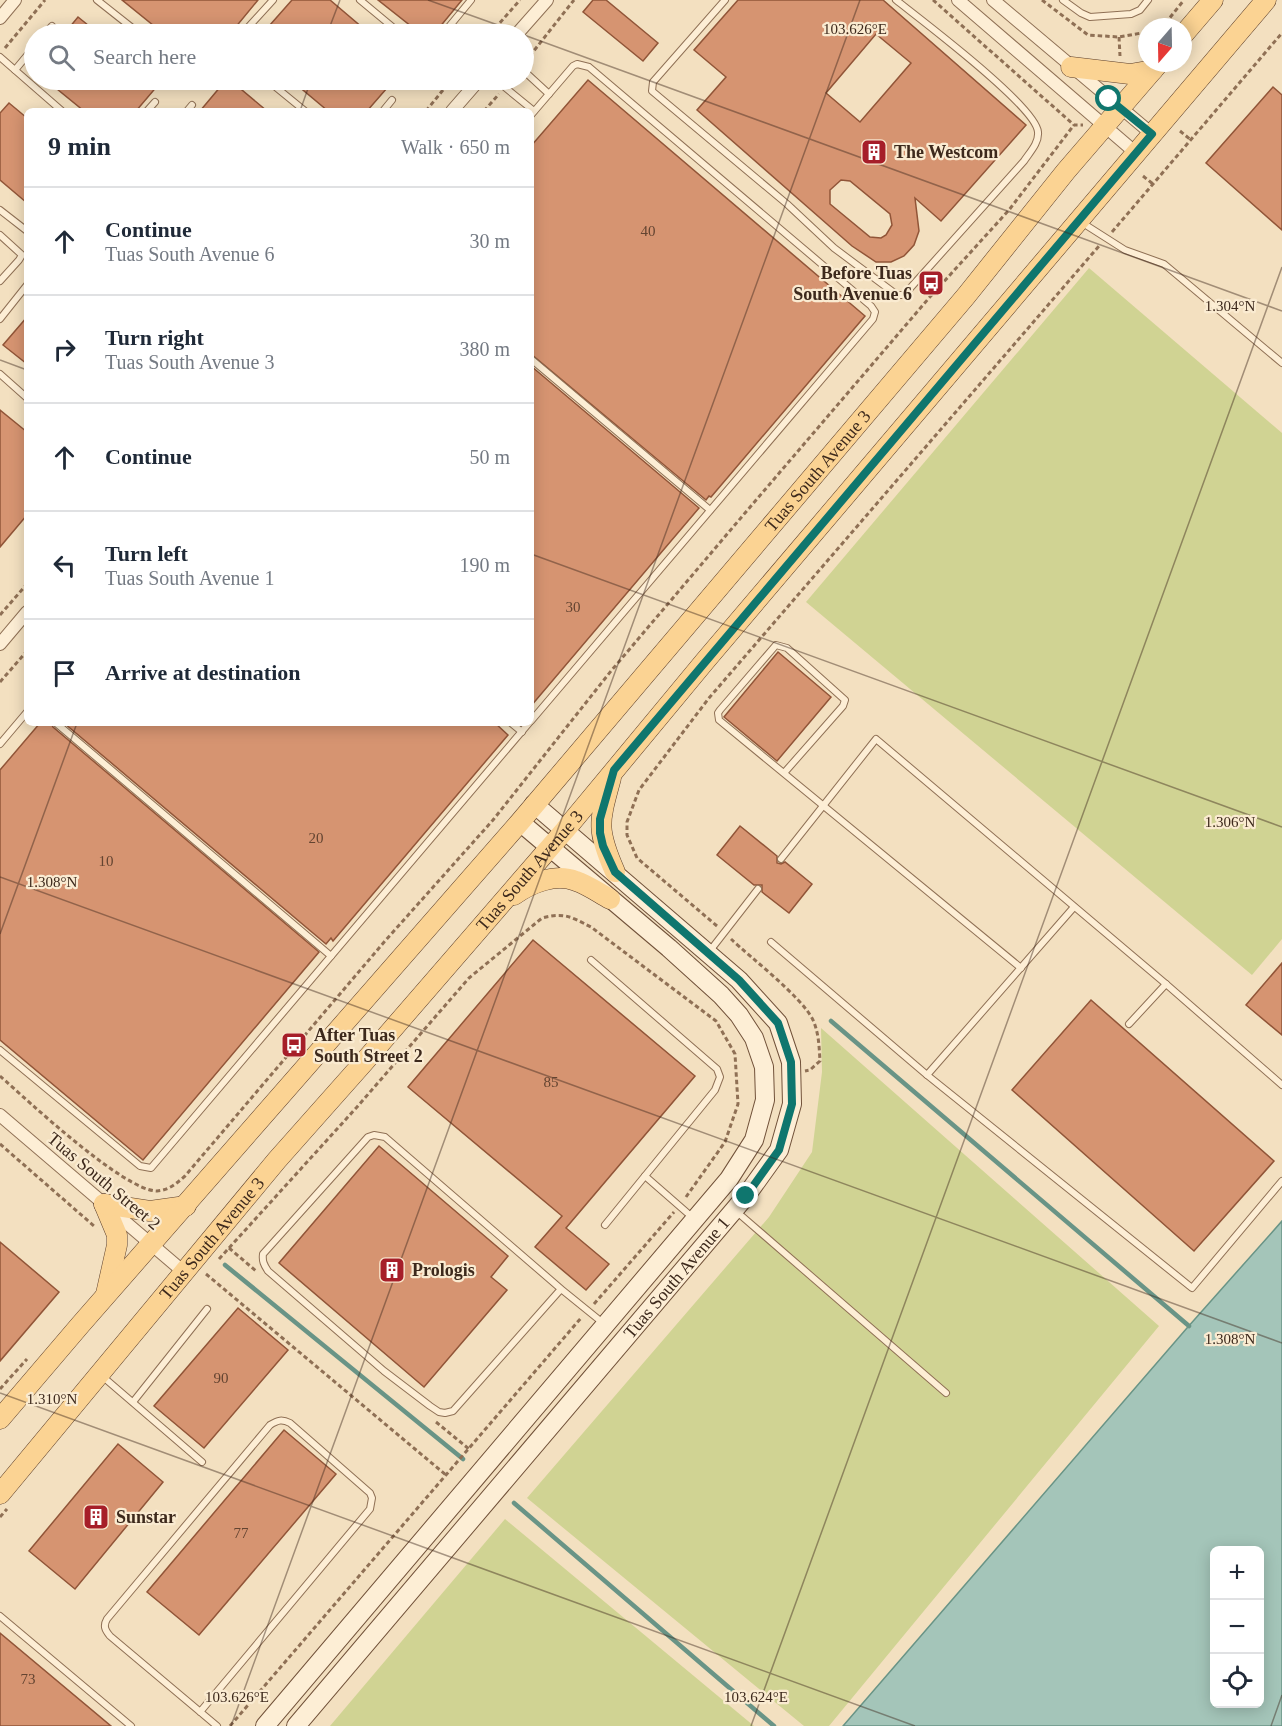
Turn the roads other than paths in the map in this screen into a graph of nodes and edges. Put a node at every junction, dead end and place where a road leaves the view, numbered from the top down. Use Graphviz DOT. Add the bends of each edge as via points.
graph roads {
  1 [pos="15,0"];
  2 [pos="97,0"];
  3 [pos="273,0"];
  4 [pos="360,0"];
  5 [pos="471,0"];
  6 [pos="547,0"];
  7 [pos="725,0"];
  8 [pos="896,0"];
  9 [pos="958,0"];
  10 [pos="993,0"];
  11 [pos="1063,0"];
  12 [pos="1148,0"];
  13 [pos="1213,0"];
  14 [pos="1266,0"];
  15 [pos="0,18"];
  16 [pos="127,24"];
  17 [pos="251,24"];
  18 [pos="389,24"];
  19 [pos="451,24"];
  20 [pos="526,24"];
  21 [pos="1192,24"];
  22 [pos="0,56"];
  23 [pos="24,59"];
  24 [pos="1071,67"];
  25 [pos="15,70"];
  26 [pos="1138,72"];
  27 [pos="1152,72"];
  28 [pos="24,78"];
  29 [pos="534,80"];
  30 [pos="38,90"];
  31 [pos="279,90"];
  32 [pos="507,90"];
  33 [pos="469,91"];
  34 [pos="549,94"];
  35 [pos="392,100"];
  36 [pos="155,102"];
  37 [pos="192,105"];
  38 [pos="59,108"];
  39 [pos="150,108"];
  40 [pos="190,108"];
  41 [pos="301,108"];
  42 [pos="385,108"];
  43 [pos="455,108"];
  44 [pos="527,108"];
  45 [pos="1121,109"];
  46 [pos="534,112"];
  47 [pos="1105,128"];
  48 [pos="1152,134"];
  49 [pos="1136,153"];
  50 [pos="0,210"];
  51 [pos="1079,221"];
  52 [pos="24,229"];
  53 [pos="0,235"];
  54 [pos="0,281"];
  55 [pos="24,289"];
  56 [pos="0,319"];
  57 [pos="534,362"];
  58 [pos="1282,363"];
  59 [pos="0,374"];
  60 [pos="24,395"];
  61 [pos="710,510"];
  62 [pos="24,616"];
  63 [pos="0,644"];
  64 [pos="24,716"];
  65 [pos="534,717"];
  66 [pos="60,726"];
  67 [pos="515,726"];
  68 [pos="527,726"];
  69 [pos="522,732"];
  70 [pos="0,744"];
  71 [pos="614,770"];
  72 [pos="784,773"];
  73 [pos="534,804"];
  74 [pos="824,805"];
  75 [pos="520,822"];
  76 [pos="565,830"];
  77 [pos="550,846"];
  78 [pos="781,859"];
  79 [pos="615,872"];
  80 [pos="758,888"];
  81 [pos="610,898"];
  82 [pos="500,905"];
  83 [pos="1074,908"];
  84 [pos="771,942"];
  85 [pos="708,953"];
  86 [pos="331,956"];
  87 [pos="591,960"];
  88 [pos="1021,968"];
  89 [pos="1166,984"];
  90 [pos="1129,1024"];
  91 [pos="0,1050"];
  92 [pos="927,1075"];
  93 [pos="1282,1085"];
  94 [pos="0,1115"];
  95 [pos="645,1176"];
  96 [pos="1282,1181"];
  97 [pos="104,1204"];
  98 [pos="186,1206"];
  99 [pos="734,1210"];
  100 [pos="695,1219"];
  101 [pos="605,1225"];
  102 [pos="151,1245"];
  103 [pos="192,1277"];
  104 [pos="561,1289"];
  105 [pos="105,1297"];
  106 [pos="207,1309"];
  107 [pos="606,1325"];
  108 [pos="100,1375"];
  109 [pos="946,1393"];
  110 [pos="133,1402"];
  111 [pos="0,1419"];
  112 [pos="201,1462"];
  113 [pos="0,1494"];
  114 [pos="0,1616"];
  115 [pos="200,1712"];
  116 [pos="131,1726"];
  117 [pos="217,1726"];
  118 [pos="265,1726"];
  119 [pos="296,1726"];
  1 -- 15 [label="street"];
  2 -- 16 [label="lane"];
  3 -- 17 [label="lane"];
  4 -- 18 [label="lane"];
  5 -- 19 [label="lane"];
  6 -- 20 [label="street"];
  7 -- 8 [label="lane" via="653,82 652,91 834,248 897,295 904,295 1024,161 1036,145 1038,132 1032,117 1002,87"];
  9 -- 47 [label="street"];
  10 -- 24 [label="street"];
  11 -- 12 [label="lane" via="1090,17 1131,14"];
  13 -- 21 [label="main road"];
  14 -- 48 [label="main road, Tuas South Avenue 3"];
  22 -- 25 [label="lane"];
  23 -- 25 [label="lane"];
  24 -- 26 [label="main road"];
  24 -- 45 [label="street"];
  25 -- 28 [label="lane"];
  27 -- 45 [label="main road, Tuas South Avenue 3"];
  29 -- 34 [label="lane"];
  30 -- 38 [label="lane"];
  31 -- 41 [label="lane"];
  32 -- 44 [label="lane"];
  33 -- 43 [label="street"];
  34 -- 46 [label="lane"];
  34 -- 61 [label="lane" via="573,66 589,67 876,312"];
  35 -- 42 [label="lane"];
  36 -- 39 [label="lane"];
  37 -- 40 [label="lane"];
  45 -- 47 [label="main road, Tuas South Avenue 3"];
  45 -- 48 [label="street"];
  47 -- 49 [label="street"];
  47 -- 73 [label="main road, Tuas South Avenue 3"];
  48 -- 49 [label="main road, Tuas South Avenue 3"];
  49 -- 51 [label="main road, Tuas South Avenue 3"];
  50 -- 52 [label="lane"];
  51 -- 58 [label="lane" via="1125,250 1164,264"];
  51 -- 71 [label="main road, Tuas South Avenue 3"];
  53 -- 54 [label="lane" via="21,255"];
  55 -- 56 [label="lane"];
  57 -- 61 [label="lane"];
  59 -- 60 [label="lane"];
  61 -- 65 [label="lane"];
  62 -- 63 [label="street"];
  64 -- 70 [label="lane"];
  66 -- 86 [label="lane"];
  67 -- 69 [label="lane"];
  68 -- 69 [label="lane"];
  69 -- 86 [label="lane"];
  71 -- 76 [label="main road, Tuas South Avenue 3"];
  71 -- 79 [label="main road" via="600,819 600,833"];
  72 -- 72 [label="lane" via="845,700 787,648 776,645 718,717"];
  72 -- 74 [label="lane"];
  73 -- 75 [label="main road, Tuas South Avenue 3"];
  73 -- 76 [label="main road, Tuas South Avenue 1"];
  74 -- 78 [label="lane"];
  74 -- 83 [label="lane" via="876,739"];
  74 -- 88 [label="lane"];
  75 -- 77 [label="main road, Tuas South Avenue 1"];
  75 -- 98 [label="main road, Tuas South Avenue 3"];
  76 -- 77 [label="main road, Tuas South Avenue 3"];
  76 -- 79 [label="main road, Tuas South Avenue 1"];
  77 -- 81 [label="main road, Tuas South Avenue 1"];
  77 -- 82 [label="main road, Tuas South Avenue 3"];
  79 -- 85 [label="main road, Tuas South Avenue 1"];
  80 -- 85 [label="lane"];
  81 -- 82 [label="main road" via="575,880 550,878 521,890"];
  81 -- 100 [label="main road, Tuas South Avenue 1" via="721,995 754,1038 764,1066 765,1100 754,1140 729,1179"];
  82 -- 103 [label="main road, Tuas South Avenue 3" via="192,1262"];
  83 -- 88 [label="lane"];
  83 -- 89 [label="lane"];
  84 -- 92 [label="lane"];
  85 -- 99 [label="main road, Tuas South Avenue 1" via="778,1023 791,1062 792,1104 779,1150"];
  86 -- 91 [label="lane" via="148,1169"];
  87 -- 95 [label="lane" via="717,1069 720,1077 715,1090"];
  88 -- 92 [label="lane"];
  89 -- 90 [label="lane"];
  89 -- 93 [label="lane"];
  92 -- 96 [label="lane" via="1192,1288"];
  94 -- 97 [label="street, Tuas South Street 2"];
  95 -- 100 [label="lane"];
  95 -- 101 [label="lane"];
  97 -- 98 [label="main road" via="150,1211"];
  97 -- 102 [label="street, Tuas South Street 2"];
  97 -- 105 [label="main road" via="117,1235"];
  98 -- 102 [label="main road, Tuas South Avenue 3"];
  99 -- 109 [label="lane"];
  99 -- 119 [label="main road, Tuas South Avenue 1"];
  100 -- 107 [label="main road, Tuas South Avenue 1"];
  102 -- 103 [label="street, Tuas South Street 2"];
  102 -- 105 [label="main road, Tuas South Avenue 3"];
  103 -- 108 [label="main road, Tuas South Avenue 3"];
  104 -- 104 [label="lane" via="379,1135 368,1137 263,1254 268,1271 384,1371 439,1412 453,1411"];
  104 -- 107 [label="lane"];
  105 -- 111 [label="main road, Tuas South Avenue 3"];
  106 -- 110 [label="lane"];
  107 -- 118 [label="main road, Tuas South Avenue 1"];
  108 -- 110 [label="lane"];
  108 -- 113 [label="main road, Tuas South Avenue 3"];
  110 -- 112 [label="lane"];
  114 -- 116 [label="lane"];
  115 -- 115 [label="lane" via="370,1509 370,1493 284,1420 270,1425 104,1624 110,1636"];
  115 -- 117 [label="lane"];
}
